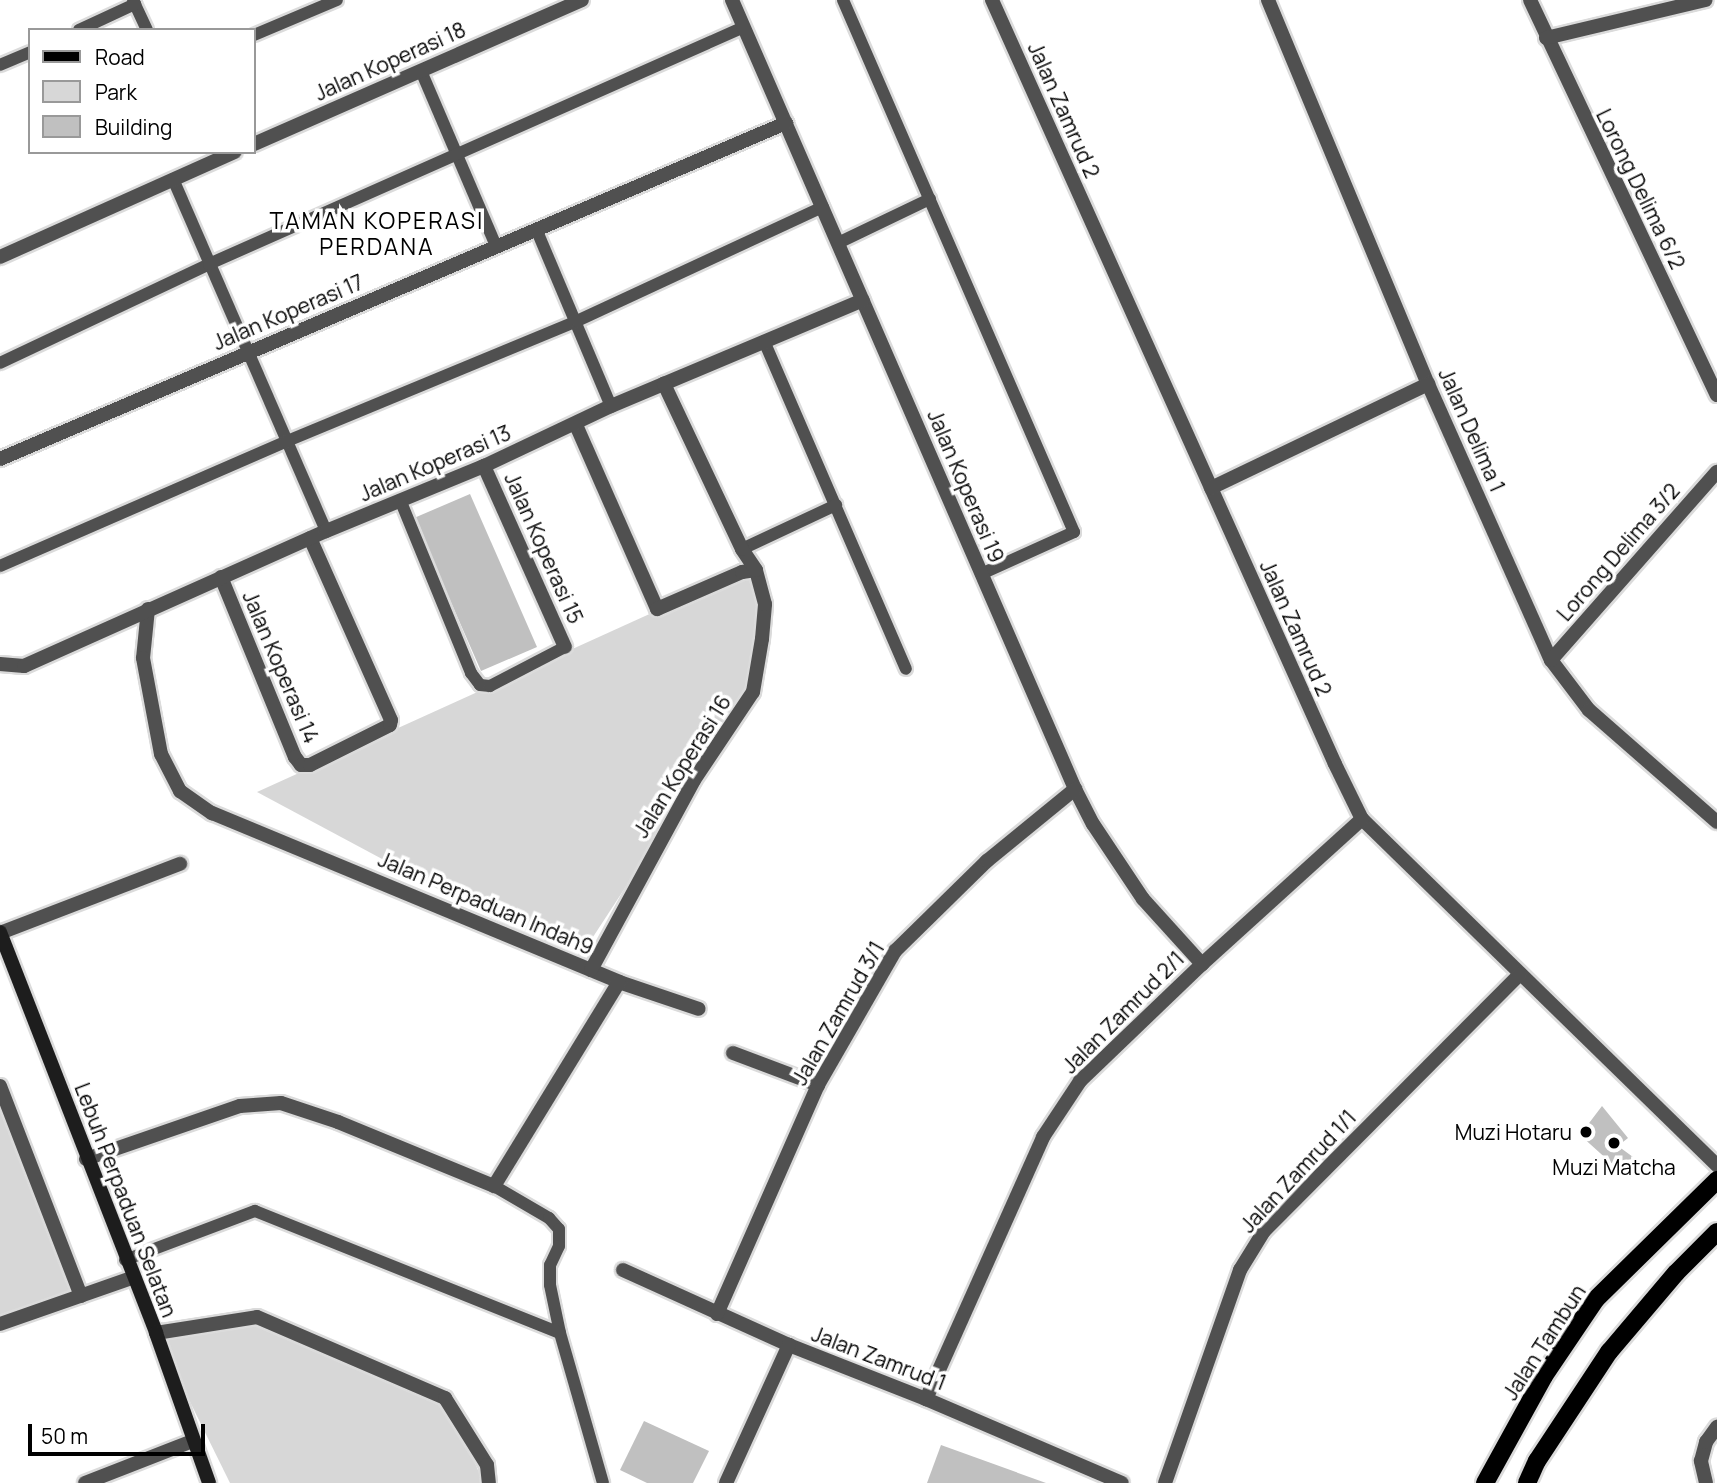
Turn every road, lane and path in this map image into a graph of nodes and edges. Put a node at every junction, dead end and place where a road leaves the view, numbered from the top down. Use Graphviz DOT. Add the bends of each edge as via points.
graph roads {
  1 [pos="337,0"];
  2 [pos="582,0"];
  3 [pos="732,0"];
  4 [pos="843,0"];
  5 [pos="992,0"];
  6 [pos="1268,0"];
  7 [pos="1530,0"];
  8 [pos="1706,0"];
  9 [pos="134,2"];
  10 [pos="744,27"];
  11 [pos="83,28"];
  12 [pos="146,28"];
  13 [pos="256,33"];
  14 [pos="1546,38"];
  15 [pos="28,53"];
  16 [pos="0,65"];
  17 [pos="421,71"];
  18 [pos="786,123"];
  19 [pos="256,143"];
  20 [pos="230,154"];
  21 [pos="456,154"];
  22 [pos="173,179"];
  23 [pos="929,199"];
  24 [pos="823,207"];
  25 [pos="537,231"];
  26 [pos="838,243"];
  27 [pos="496,246"];
  28 [pos="0,257"];
  29 [pos="209,264"];
  30 [pos="863,300"];
  31 [pos="577,321"];
  32 [pos="764,341"];
  33 [pos="246,353"];
  34 [pos="0,363"];
  35 [pos="664,384"];
  36 [pos="1428,384"];
  37 [pos="1717,395"];
  38 [pos="611,406"];
  39 [pos="576,425"];
  40 [pos="285,442"];
  41 [pos="0,459"];
  42 [pos="484,466"];
  43 [pos="1717,472"];
  44 [pos="1210,488"];
  45 [pos="401,502"];
  46 [pos="836,505"];
  47 [pos="326,531"];
  48 [pos="310,538"];
  49 [pos="742,549"];
  50 [pos="0,566"];
  51 [pos="756,570"];
  52 [pos="981,574"];
  53 [pos="221,577"];
  54 [pos="148,609"];
  55 [pos="565,647"];
  56 [pos="1551,660"];
  57 [pos="0,664"];
  58 [pos="906,669"];
  59 [pos="1075,789"];
  60 [pos="1362,819"];
  61 [pos="1717,822"];
  62 [pos="180,864"];
  63 [pos="0,933"];
  64 [pos="1202,964"];
  65 [pos="591,970"];
  66 [pos="1520,974"];
  67 [pos="619,982"];
  68 [pos="699,1009"];
  69 [pos="733,1053"];
  70 [pos="818,1084"];
  71 [pos="0,1086"];
  72 [pos="86,1159"];
  73 [pos="1717,1166"];
  74 [pos="1717,1180"];
  75 [pos="494,1186"];
  76 [pos="1717,1232"];
  77 [pos="125,1260"];
  78 [pos="623,1270"];
  79 [pos="131,1278"];
  80 [pos="80,1296"];
  81 [pos="717,1314"];
  82 [pos="0,1324"];
  83 [pos="156,1333"];
  84 [pos="560,1333"];
  85 [pos="789,1345"];
  86 [pos="926,1399"];
  87 [pos="1717,1427"];
  88 [pos="193,1441"];
  89 [pos="85,1483"];
  90 [pos="209,1483"];
  91 [pos="489,1483"];
  92 [pos="603,1483"];
  93 [pos="726,1483"];
  94 [pos="1122,1483"];
  95 [pos="1165,1483"];
  96 [pos="1485,1483"];
  97 [pos="1527,1483"];
  98 [pos="1706,1483"];
  1 -- 13 [label="lane"];
  2 -- 17 [label="street, Jalan Koperasi 18"];
  3 -- 10 [label="street, Jalan Koperasi 19"];
  4 -- 23 [label="lane"];
  5 -- 44 [label="street, Jalan Zamrud 2"];
  6 -- 36 [label="street, Jalan Delima 1"];
  7 -- 14 [label="street, Lorong Delima 6/2"];
  8 -- 14 [label="street"];
  9 -- 11 [label="lane"];
  9 -- 12 [label="lane"];
  10 -- 18 [label="street, Jalan Koperasi 19"];
  10 -- 21 [label="lane"];
  14 -- 37 [label="street, Lorong Delima 6/2"];
  15 -- 16 [label="lane"];
  17 -- 19 [label="street, Jalan Koperasi 18"];
  17 -- 21 [label="lane"];
  18 -- 24 [label="street, Jalan Koperasi 19"];
  18 -- 25 [label="street, Jalan Koperasi 17"];
  20 -- 22 [label="street"];
  21 -- 27 [label="lane"];
  21 -- 29 [label="lane"];
  22 -- 28 [label="street"];
  22 -- 29 [label="lane"];
  23 -- 26 [label="lane"];
  23 -- 52 [label="lane" via="1074,532"];
  24 -- 26 [label="street, Jalan Koperasi 19"];
  24 -- 31 [label="lane"];
  25 -- 27 [label="street, Jalan Koperasi 17"];
  25 -- 31 [label="lane"];
  26 -- 30 [label="street, Jalan Koperasi 19"];
  27 -- 33 [label="street, Jalan Koperasi 17"];
  29 -- 33 [label="lane"];
  29 -- 34 [label="lane"];
  30 -- 32 [label="street, Jalan Koperasi 13"];
  30 -- 52 [label="street, Jalan Koperasi 19"];
  31 -- 38 [label="lane"];
  31 -- 40 [label="lane"];
  32 -- 35 [label="street, Jalan Koperasi 13"];
  32 -- 46 [label="lane"];
  33 -- 40 [label="lane"];
  33 -- 41 [label="street, Jalan Koperasi 17"];
  35 -- 38 [label="street, Jalan Koperasi 13"];
  35 -- 49 [label="street, Jalan Koperasi 16"];
  36 -- 44 [label="street"];
  36 -- 56 [label="street, Jalan Delima 1"];
  38 -- 39 [label="street, Jalan Koperasi 13"];
  39 -- 42 [label="street, Jalan Koperasi 13"];
  39 -- 51 [label="street" via="657,609"];
  40 -- 47 [label="lane"];
  40 -- 50 [label="lane"];
  42 -- 45 [label="street, Jalan Koperasi 13"];
  42 -- 55 [label="street, Jalan Koperasi 15"];
  43 -- 56 [label="street, Lorong Delima 3/2"];
  44 -- 60 [label="street, Jalan Zamrud 2"];
  45 -- 47 [label="street, Jalan Koperasi 13"];
  45 -- 55 [label="lane" via="471,673 480,685 490,686"];
  46 -- 49 [label="lane"];
  46 -- 58 [label="lane"];
  47 -- 48 [label="street, Jalan Koperasi 13"];
  48 -- 53 [label="street, Jalan Koperasi 13"];
  48 -- 53 [label="street, Jalan Koperasi 14" via="391,720 390,725 310,765 301,765 295,757"];
  49 -- 51 [label="street, Jalan Koperasi 16"];
  51 -- 65 [label="street, Jalan Koperasi 16" via="765,604 753,692 694,780"];
  52 -- 59 [label="street, Jalan Koperasi 19"];
  53 -- 54 [label="street, Jalan Koperasi 13"];
  54 -- 57 [label="street, Jalan Koperasi 13" via="24,666"];
  54 -- 65 [label="street, Jalan Perpaduan Indah9" via="143,658 161,754 180,791 212,813"];
  56 -- 61 [label="street, Jalan Delima 1" via="1589,710"];
  59 -- 64 [label="street, Jalan Koperasi 19" via="1143,899"];
  59 -- 70 [label="street, Jalan Zamrud 3/1" via="987,861 895,951"];
  60 -- 64 [label="street, Jalan Zamrud 2/1"];
  60 -- 66 [label="street, Jalan Zamrud 2"];
  62 -- 63 [label="street"];
  63 -- 72 [label="street, Lebuh Perpaduan Selatan"];
  64 -- 86 [label="street, Jalan Zamrud 2/1" via="1080,1081 1043,1137"];
  65 -- 67 [label="street, Jalan Perpaduan Indah9"];
  66 -- 73 [label="street, Jalan Zamrud 2"];
  66 -- 95 [label="street, Jalan Zamrud 1/1" via="1264,1231 1240,1270"];
  67 -- 68 [label="street, Jalan Perpaduan Indah9"];
  67 -- 75 [label="street"];
  69 -- 70 [label="street"];
  70 -- 81 [label="street, Jalan Zamrud 3/1"];
  71 -- 80 [label="street"];
  72 -- 75 [label="street" via="240,1106 281,1103"];
  72 -- 77 [label="street, Lebuh Perpaduan Selatan"];
  74 -- 96 [label="main road, Jalan Tambun" via="1596,1299 1544,1376"];
  75 -- 84 [label="lane" via="550,1218 559,1229 550,1285"];
  76 -- 97 [label="main road" via="1609,1352"];
  77 -- 79 [label="street, Lebuh Perpaduan Selatan"];
  77 -- 84 [label="lane" via="256,1210"];
  78 -- 81 [label="street, Jalan Zamrud 1"];
  79 -- 80 [label="street"];
  79 -- 83 [label="street, Lebuh Perpaduan Selatan"];
  80 -- 82 [label="street"];
  81 -- 85 [label="street, Jalan Zamrud 1"];
  83 -- 88 [label="street, Lebuh Perpaduan Selatan"];
  83 -- 91 [label="street" via="257,1317 444,1398 487,1465"];
  84 -- 92 [label="lane"];
  85 -- 86 [label="street, Jalan Zamrud 1"];
  85 -- 93 [label="street"];
  86 -- 94 [label="street, Jalan Zamrud 1"];
  87 -- 98 [label="street" via="1706,1442 1701,1461"];
  88 -- 89 [label="street"];
  88 -- 90 [label="street, Lebuh Perpaduan Selatan"];
}
